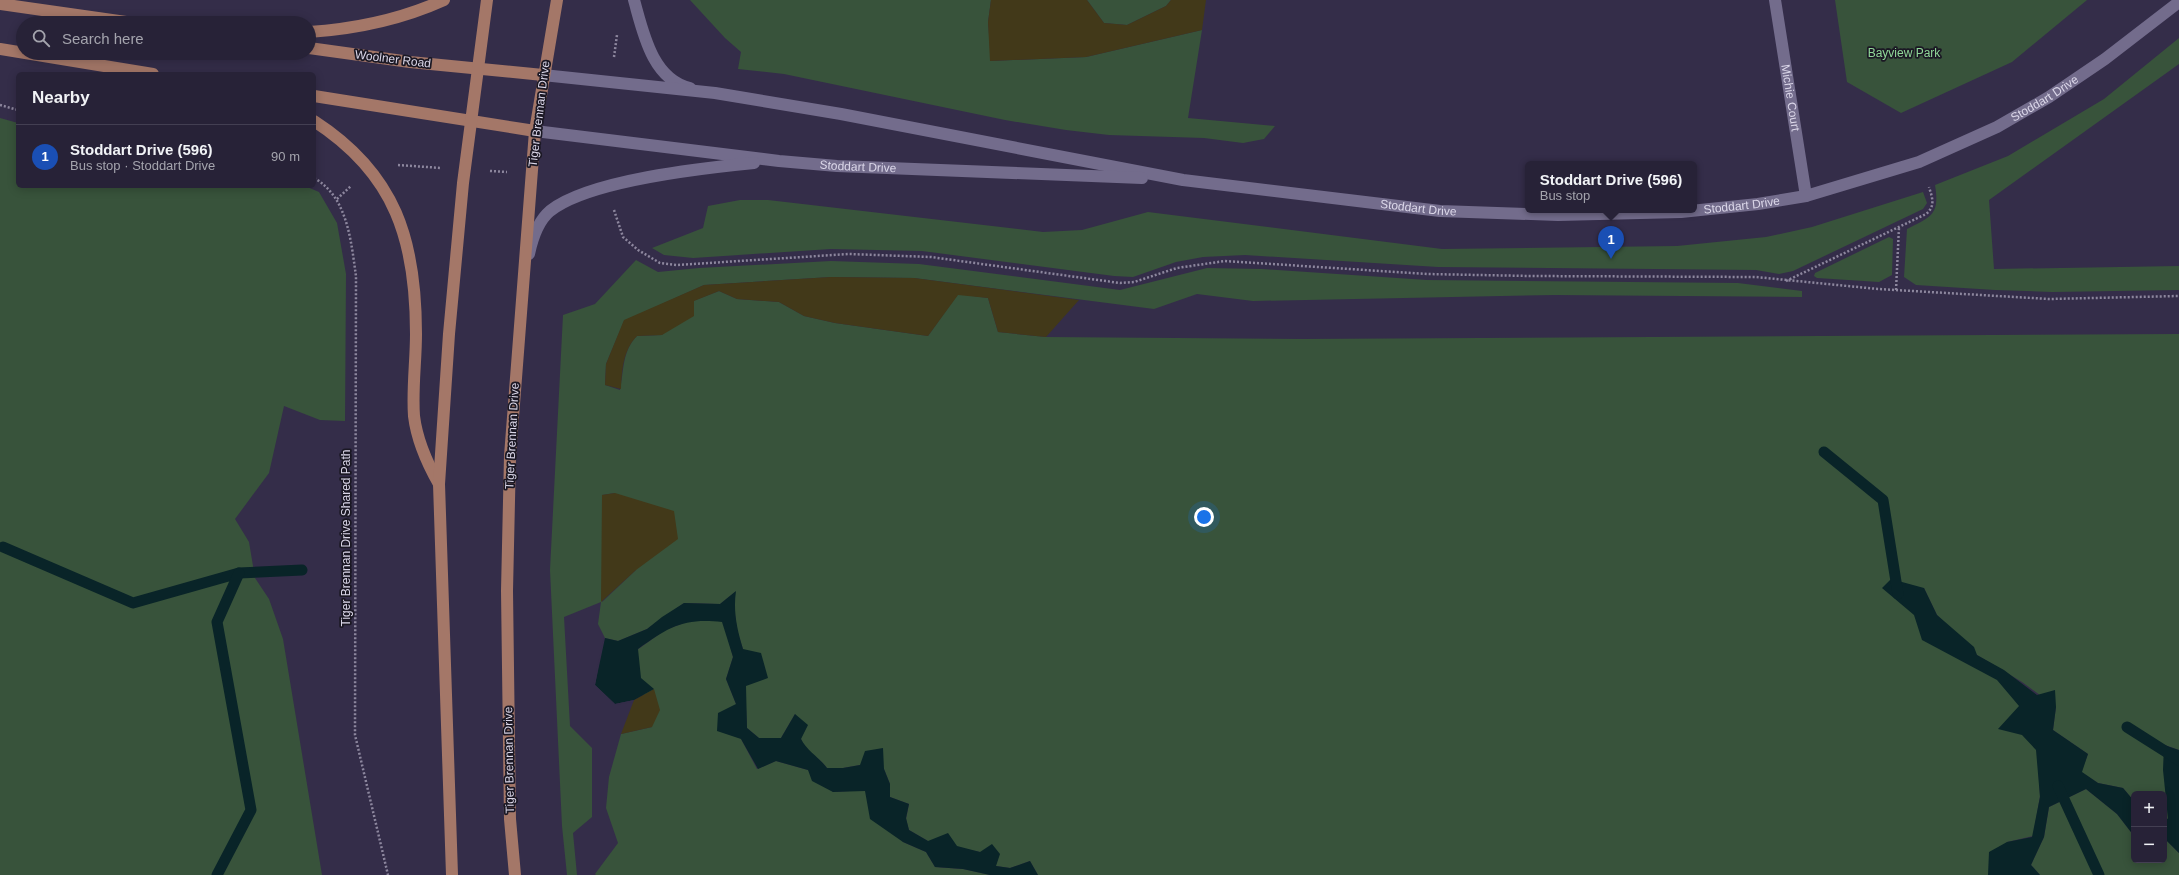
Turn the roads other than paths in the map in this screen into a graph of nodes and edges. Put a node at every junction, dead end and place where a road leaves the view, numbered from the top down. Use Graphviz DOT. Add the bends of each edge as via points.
graph roads {
  1 [pos="444,0"];
  2 [pos="487,0"];
  3 [pos="556,0"];
  4 [pos="634,0"];
  5 [pos="1775,0"];
  6 [pos="2179,2"];
  7 [pos="0,4"];
  8 [pos="84,16"];
  9 [pos="316,31"];
  10 [pos="0,49"];
  11 [pos="316,49"];
  12 [pos="16,52"];
  13 [pos="67,60"];
  14 [pos="477,68"];
  15 [pos="141,72"];
  16 [pos="543,75"];
  17 [pos="715,93"];
  18 [pos="316,96"];
  19 [pos="316,122"];
  20 [pos="470,122"];
  21 [pos="535,131"];
  22 [pos="779,161"];
  23 [pos="1183,180"];
  24 [pos="1806,196"];
  25 [pos="1697,210"];
  26 [pos="1637,213"];
  27 [pos="522,284"];
  28 [pos="439,484"];
  29 [pos="452,875"];
  30 [pos="515,875"];
  1 -- 9 [label="main road" via="386,20"];
  2 -- 14 [label="main road"];
  3 -- 16 [label="main road, Tiger Brennan Drive"];
  4 -- 17 [label="street" via="642,28 660,68 684,86"];
  5 -- 24 [label="street, Michie Court"];
  6 -- 24 [label="street, Stoddart Drive" via="2049,98 1997,127 1920,162"];
  7 -- 8 [label="main road"];
  10 -- 12 [label="main road"];
  11 -- 14 [label="main road, Woolner Road"];
  13 -- 15 [label="main road"];
  14 -- 16 [label="main road, Woolner Road"];
  14 -- 20 [label="main road"];
  16 -- 17 [label="street, Stoddart Drive"];
  16 -- 21 [label="main road, Tiger Brennan Drive"];
  17 -- 23 [label="street, Stoddart Drive" via="841,114"];
  18 -- 20 [label="main road"];
  19 -- 28 [label="main road" via="354,151 376,175 404,231 415,295 414,416 424,456"];
  20 -- 21 [label="main road"];
  20 -- 28 [label="main road" via="449,334"];
  21 -- 22 [label="street, Stoddart Drive"];
  21 -- 27 [label="main road, Tiger Brennan Drive"];
  22 -- 23 [label="street, Stoddart Drive" via="836,166"];
  22 -- 27 [label="street" via="658,176 600,190 562,203 549,212 540,224 532,241"];
  23 -- 26 [label="street, Stoddart Drive" via="1440,211 1550,215"];
  24 -- 25 [label="street, Stoddart Drive"];
  27 -- 30 [label="main road, Tiger Brennan Drive" via="510,456 507,592 510,819"];
  28 -- 29 [label="main road"];
}
